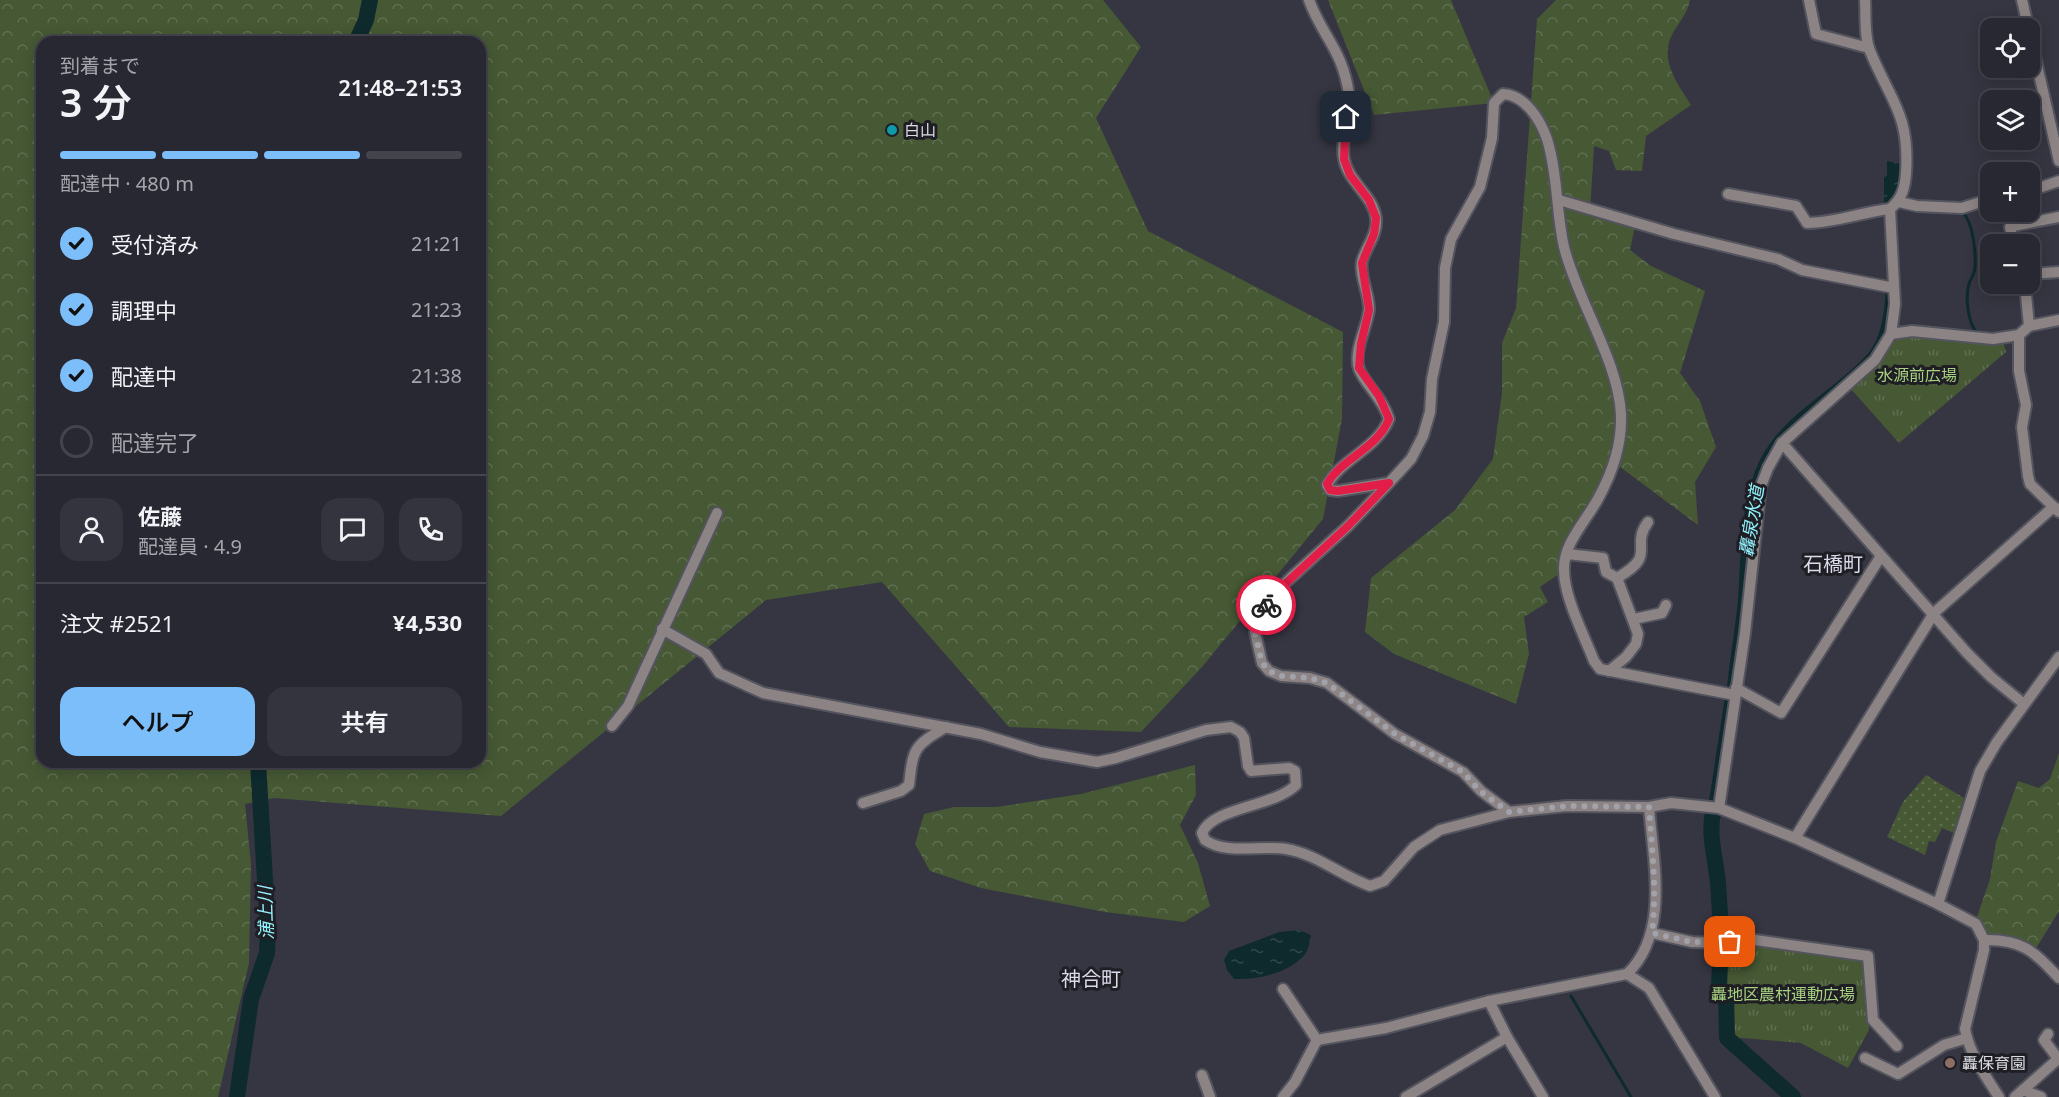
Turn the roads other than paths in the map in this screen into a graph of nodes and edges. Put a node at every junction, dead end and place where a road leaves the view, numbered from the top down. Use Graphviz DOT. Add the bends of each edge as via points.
graph roads {
  1 [pos="1309,0"];
  2 [pos="1809,0"];
  3 [pos="1865,0"];
  4 [pos="2022,0"];
  5 [pos="1869,48"];
  6 [pos="2059,161"];
  7 [pos="2059,181"];
  8 [pos="2040,188"];
  9 [pos="1728,194"];
  10 [pos="1559,200"];
  11 [pos="1899,202"];
  12 [pos="1980,202"];
  13 [pos="1890,209"];
  14 [pos="2059,217"];
  15 [pos="2017,222"];
  16 [pos="2018,225"];
  17 [pos="2012,234"];
  18 [pos="2059,272"];
  19 [pos="2040,273"];
  20 [pos="1894,288"];
  21 [pos="2026,294"];
  22 [pos="2059,320"];
  23 [pos="2029,326"];
  24 [pos="1891,334"];
  25 [pos="2019,335"];
  26 [pos="1782,443"];
  27 [pos="1389,483"];
  28 [pos="2057,510"];
  29 [pos="717,513"];
  30 [pos="1648,522"];
  31 [pos="1567,554"];
  32 [pos="1881,555"];
  33 [pos="1617,578"];
  34 [pos="1666,605"];
  35 [pos="1934,613"];
  36 [pos="1634,619"];
  37 [pos="662,630"];
  38 [pos="2059,657"];
  39 [pos="1609,670"];
  40 [pos="1735,692"];
  41 [pos="2024,704"];
  42 [pos="612,726"];
  43 [pos="946,727"];
  44 [pos="863,803"];
  45 [pos="1649,807"];
  46 [pos="1719,808"];
  47 [pos="1509,812"];
  48 [pos="1795,838"];
  49 [pos="1938,904"];
  50 [pos="1652,933"];
  51 [pos="1984,940"];
  52 [pos="1627,974"];
  53 [pos="2059,978"];
  54 [pos="1283,989"];
  55 [pos="1489,1000"];
  56 [pos="2048,1034"];
  57 [pos="1507,1037"];
  58 [pos="1967,1038"];
  59 [pos="1317,1040"];
  60 [pos="1897,1046"];
  61 [pos="1865,1058"];
  62 [pos="2059,1059"];
  63 [pos="1202,1075"];
  64 [pos="2019,1094"];
  65 [pos="1210,1097"];
  66 [pos="1283,1097"];
  67 [pos="1406,1097"];
  68 [pos="1543,1097"];
  69 [pos="1715,1097"];
  70 [pos="1999,1097"];
  71 [pos="2041,1097"];
  1 -- 27 [label="street" via="1342,62 1349,99 1344,159 1376,218 1362,263 1369,310 1359,368 1379,396 1389,419 1384,430 1327,484 1330,490 1338,491"];
  2 -- 5 [label="street" via="1816,34"];
  3 -- 5 [label="street"];
  4 -- 6 [label="street"];
  5 -- 11 [label="street" via="1905,128 1905,184"];
  7 -- 8 [label="street"];
  9 -- 13 [label="street" via="1796,206 1807,223"];
  10 -- 20 [label="street" via="1778,259 1802,270"];
  10 -- 27 [label="street" via="1547,138 1524,100 1514,94 1503,94 1494,103 1492,138 1480,187 1451,239 1445,268 1443,322 1423,436 1411,459"];
  10 -- 31 [label="street" via="1564,245 1617,391 1621,414 1620,440 1609,477"];
  11 -- 12 [label="street" via="1962,208"];
  11 -- 13 [label="street"];
  13 -- 20 [label="street"];
  14 -- 16 [label="street"];
  15 -- 16 [label="street"];
  16 -- 17 [label="street" via="2010,227"];
  18 -- 19 [label="street"];
  20 -- 24 [label="street"];
  21 -- 23 [label="street"];
  22 -- 23 [label="street"];
  23 -- 25 [label="street"];
  24 -- 25 [label="street" via="1912,331 1992,339"];
  24 -- 26 [label="street" via="1875,360"];
  25 -- 28 [label="street" via="2028,476 2030,484"];
  26 -- 32 [label="street"];
  26 -- 40 [label="street" via="1768,468 1758,505"];
  27 -- 47 [label="street" via="1272,596 1258,616 1255,632 1262,663 1281,676 1327,683 1395,734 1463,772 1480,791"];
  28 -- 35 [label="street" via="2050,510"];
  29 -- 37 [label="street"];
  30 -- 33 [label="street" via="1641,558 1636,567"];
  31 -- 33 [label="street" via="1603,558 1606,572"];
  31 -- 39 [label="street" via="1563,567 1565,582 1594,661 1600,669"];
  32 -- 35 [label="street"];
  32 -- 40 [label="street" via="1781,713"];
  33 -- 36 [label="street"];
  34 -- 36 [label="street" via="1662,613"];
  35 -- 41 [label="street" via="1990,677"];
  35 -- 48 [label="street"];
  36 -- 39 [label="street" via="1636,644"];
  37 -- 42 [label="street" via="628,706"];
  37 -- 43 [label="street" via="706,654 719,673 763,693"];
  38 -- 41 [label="street"];
  39 -- 40 [label="street"];
  40 -- 46 [label="street"];
  41 -- 49 [label="street" via="1980,771"];
  43 -- 44 [label="street" via="917,744 909,785"];
  43 -- 47 [label="street" via="1040,752 1097,762 1206,730 1231,727 1244,738 1251,771 1289,768 1295,771 1296,785 1258,805 1215,818 1205,826 1205,840 1221,847 1287,849 1309,855 1370,886 1384,881 1414,847 1440,830"];
  45 -- 46 [label="street" via="1671,803"];
  45 -- 47 [label="street" via="1567,806"];
  45 -- 50 [label="street" via="1654,880"];
  46 -- 48 [label="street"];
  48 -- 49 [label="street"];
  49 -- 51 [label="street" via="1976,924"];
  50 -- 52 [label="street" via="1639,963"];
  50 -- 60 [label="street" via="1692,942 1719,943 1741,938 1868,956 1873,1020"];
  51 -- 53 [label="street" via="2018,943"];
  51 -- 58 [label="street" via="1966,1021"];
  52 -- 55 [label="street"];
  52 -- 69 [label="street" via="1649,988"];
  54 -- 59 [label="street"];
  55 -- 57 [label="street"];
  55 -- 59 [label="street" via="1386,1028"];
  56 -- 62 [label="street" via="2044,1040"];
  57 -- 67 [label="street"];
  57 -- 68 [label="street"];
  58 -- 61 [label="street" via="1944,1045 1898,1074"];
  58 -- 70 [label="street"];
  59 -- 66 [label="street" via="1296,1082"];
  62 -- 64 [label="street"];
  63 -- 65 [label="street"];
  64 -- 71 [label="street"];
}
